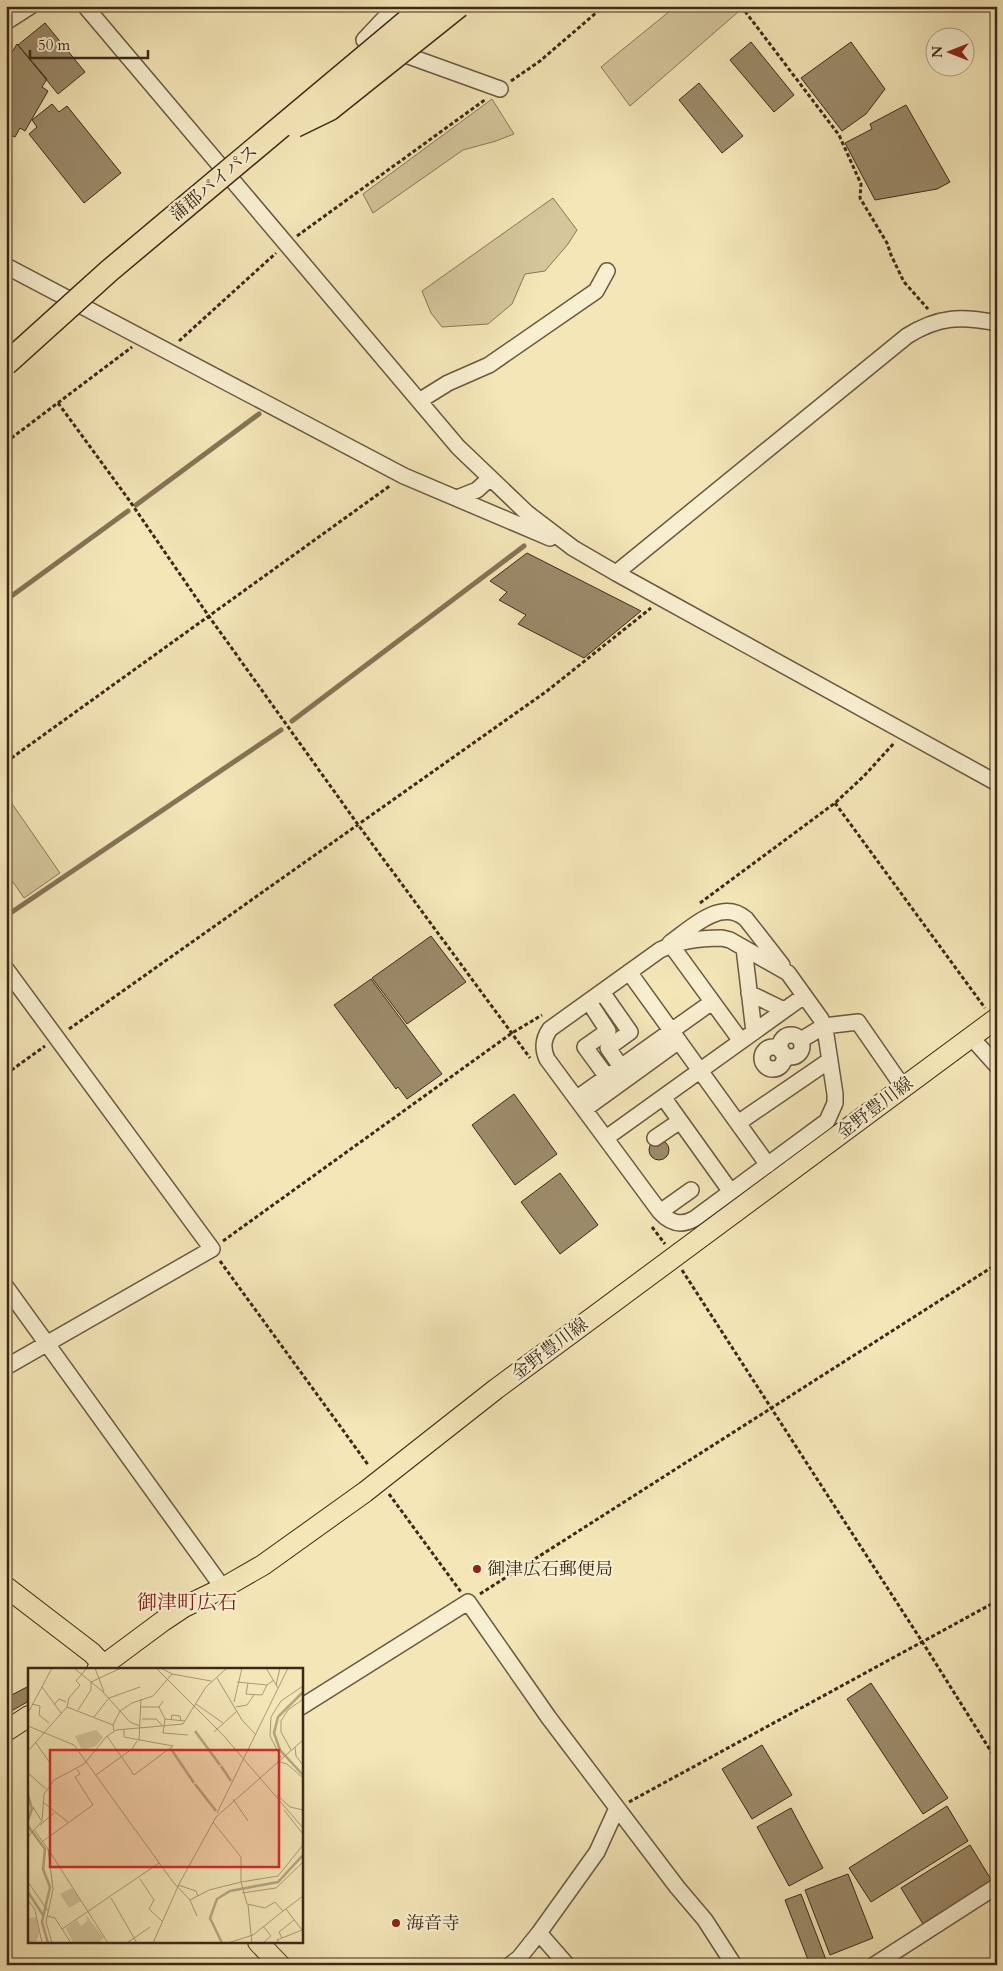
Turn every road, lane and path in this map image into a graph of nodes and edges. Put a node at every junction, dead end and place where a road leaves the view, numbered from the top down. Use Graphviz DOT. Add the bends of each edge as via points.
graph roads {
  1 [pos="31,6"];
  2 [pos="396,6"];
  3 [pos="405,6"];
  4 [pos="425,6"];
  5 [pos="459,6"];
  6 [pos="604,6"];
  7 [pos="742,6"];
  8 [pos="95,10"];
  9 [pos="6,22"];
  10 [pos="500,89"];
  11 [pos="260,144"];
  12 [pos="287,244"];
  13 [pos="6,266"];
  14 [pos="607,271"];
  15 [pos="938,321"];
  16 [pos="997,323"];
  17 [pos="143,339"];
  18 [pos="167,352"];
  19 [pos="6,353"];
  20 [pos="6,364"];
  21 [pos="419,401"];
  22 [pos="58,404"];
  23 [pos="6,442"];
  24 [pos="404,476"];
  25 [pos="489,479"];
  26 [pos="457,498"];
  27 [pos="573,548"];
  28 [pos="616,573"];
  29 [pos="663,599"];
  30 [pos="208,616"];
  31 [pos="904,732"];
  32 [pos="6,762"];
  33 [pos="997,783"];
  34 [pos="359,826"];
  35 [pos="666,947"];
  36 [pos="744,948"];
  37 [pos="6,969"];
  38 [pos="629,972"];
  39 [pos="788,973"];
  40 [pos="602,992"];
  41 [pos="749,993"];
  42 [pos="804,996"];
  43 [pos="589,1002"];
  44 [pos="712,1002"];
  45 [pos="784,1010"];
  46 [pos="995,1019"];
  47 [pos="824,1026"];
  48 [pos="754,1032"];
  49 [pos="675,1036"];
  50 [pos="57,1037"];
  51 [pos="971,1037"];
  52 [pos="741,1041"];
  53 [pos="782,1052"];
  54 [pos="830,1060"];
  55 [pos="997,1066"];
  56 [pos="621,1067"];
  57 [pos="700,1070"];
  58 [pos="6,1074"];
  59 [pos="607,1077"];
  60 [pos="903,1087"];
  61 [pos="663,1097"];
  62 [pos="581,1104"];
  63 [pos="680,1121"];
  64 [pos="738,1123"];
  65 [pos="606,1138"];
  66 [pos="655,1138"];
  67 [pos="768,1165"];
  68 [pos="691,1190"];
  69 [pos="731,1192"];
  70 [pos="660,1212"];
  71 [pos="212,1249"];
  72 [pos="673,1256"];
  73 [pos="997,1264"];
  74 [pos="6,1287"];
  75 [pos="46,1344"];
  76 [pos="6,1367"];
  77 [pos="772,1408"];
  78 [pos="379,1480"];
  79 [pos="6,1587"];
  80 [pos="223,1588"];
  81 [pos="997,1601"];
  82 [pos="468,1602"];
  83 [pos="923,1643"];
  84 [pos="103,1668"];
  85 [pos="302,1707"];
  86 [pos="28,1717"];
  87 [pos="6,1731"];
  88 [pos="997,1762"];
  89 [pos="617,1808"];
  90 [pos="997,1886"];
  91 [pos="539,1933"];
  92 [pos="260,1944"];
  93 [pos="280,1965"];
  94 [pos="510,1965"];
  95 [pos="567,1965"];
  96 [pos="734,1965"];
  97 [pos="874,1965"];
  1 -- 9 [label="street"];
  2 -- 10 [label="street" via="364,40"];
  3 -- 19 [label="highway, 蒲郡バイパス"];
  4 -- 11 [label="highway, 蒲郡バイパス, bridge"];
  5 -- 11 [label="highway, bridge" via="330,109"];
  6 -- 10 [label="path" via="540,62"];
  7 -- 15 [label="path" via="839,135 861,184 860,198 887,243 904,282"];
  8 -- 12 [label="street"];
  10 -- 12 [label="path"];
  11 -- 20 [label="highway, 蒲郡バイパス, bridge" via="109,271"];
  12 -- 18 [label="path"];
  12 -- 21 [label="street"];
  13 -- 17 [label="street"];
  14 -- 21 [label="street" via="596,291 489,365 448,383"];
  15 -- 16 [label="street" via="961,317"];
  15 -- 28 [label="street" via="907,336"];
  17 -- 18 [label="street"];
  17 -- 22 [label="path"];
  18 -- 24 [label="street"];
  21 -- 25 [label="street"];
  22 -- 23 [label="path"];
  22 -- 30 [label="path"];
  24 -- 26 [label="street"];
  24 -- 30 [label="path"];
  25 -- 26 [label="street" via="477,490"];
  25 -- 27 [label="street" via="526,513"];
  26 -- 27 [label="street"];
  27 -- 28 [label="street"];
  28 -- 29 [label="street"];
  29 -- 31 [label="street"];
  29 -- 34 [label="path" via="548,691"];
  30 -- 32 [label="path"];
  30 -- 34 [label="path"];
  31 -- 33 [label="street"];
  31 -- 46 [label="path" via="835,803"];
  34 -- 50 [label="path"];
  34 -- 71 [label="path" via="512,1033"];
  35 -- 36 [label="street" via="722,938"];
  35 -- 38 [label="street"];
  35 -- 39 [label="street" via="713,914 729,911 749,922"];
  35 -- 44 [label="street"];
  36 -- 39 [label="street"];
  36 -- 41 [label="street"];
  37 -- 50 [label="street"];
  38 -- 40 [label="street"];
  38 -- 49 [label="street"];
  39 -- 42 [label="street"];
  40 -- 43 [label="street"];
  40 -- 56 [label="street" via="630,1032 608,1048"];
  41 -- 45 [label="street"];
  41 -- 48 [label="street"];
  42 -- 45 [label="street"];
  42 -- 47 [label="street"];
  43 -- 59 [label="street" via="608,1031 585,1047"];
  43 -- 62 [label="street" via="550,1029 544,1044 547,1058"];
  44 -- 49 [label="street"];
  44 -- 52 [label="street"];
  45 -- 48 [label="street"];
  46 -- 51 [label="main road, 金野豊川線"];
  47 -- 53 [label="street" via="801,1040 795,1035 784,1037"];
  47 -- 54 [label="street"];
  47 -- 60 [label="street" via="858,1022"];
  48 -- 52 [label="street"];
  49 -- 56 [label="street"];
  49 -- 57 [label="street"];
  49 -- 62 [label="street"];
  50 -- 58 [label="path"];
  50 -- 71 [label="street"];
  51 -- 55 [label="street"];
  51 -- 60 [label="main road, 金野豊川線"];
  52 -- 57 [label="street"];
  54 -- 64 [label="street"];
  54 -- 67 [label="street" via="836,1103 831,1116"];
  56 -- 59 [label="street"];
  57 -- 61 [label="street"];
  57 -- 64 [label="street"];
  59 -- 62 [label="street"];
  60 -- 72 [label="main road, 金野豊川線"];
  61 -- 63 [label="street"];
  61 -- 65 [label="street"];
  62 -- 65 [label="street"];
  63 -- 66 [label="street"];
  63 -- 69 [label="street"];
  64 -- 67 [label="street"];
  65 -- 70 [label="street"];
  67 -- 69 [label="street"];
  68 -- 70 [label="street"];
  69 -- 70 [label="street" via="686,1222 670,1221"];
  71 -- 75 [label="street"];
  71 -- 78 [label="path"];
  72 -- 77 [label="path"];
  72 -- 78 [label="main road, 金野豊川線"];
  73 -- 77 [label="path"];
  74 -- 75 [label="street"];
  75 -- 76 [label="street"];
  75 -- 80 [label="street"];
  77 -- 82 [label="path"];
  77 -- 83 [label="path"];
  78 -- 80 [label="main road, 金野豊川線" via="263,1565"];
  78 -- 82 [label="path"];
  79 -- 84 [label="main road" via="92,1653"];
  80 -- 84 [label="main road, 金野豊川線" via="184,1607"];
  81 -- 83 [label="path"];
  82 -- 85 [label="street"];
  82 -- 89 [label="street"];
  83 -- 88 [label="path"];
  83 -- 89 [label="path"];
  86 -- 87 [label="main road"];
  89 -- 91 [label="street" via="597,1852"];
  89 -- 96 [label="street" via="704,1920"];
  90 -- 97 [label="street"];
  91 -- 94 [label="street"];
  91 -- 95 [label="street"];
  92 -- 93 [label="main road"];
}
